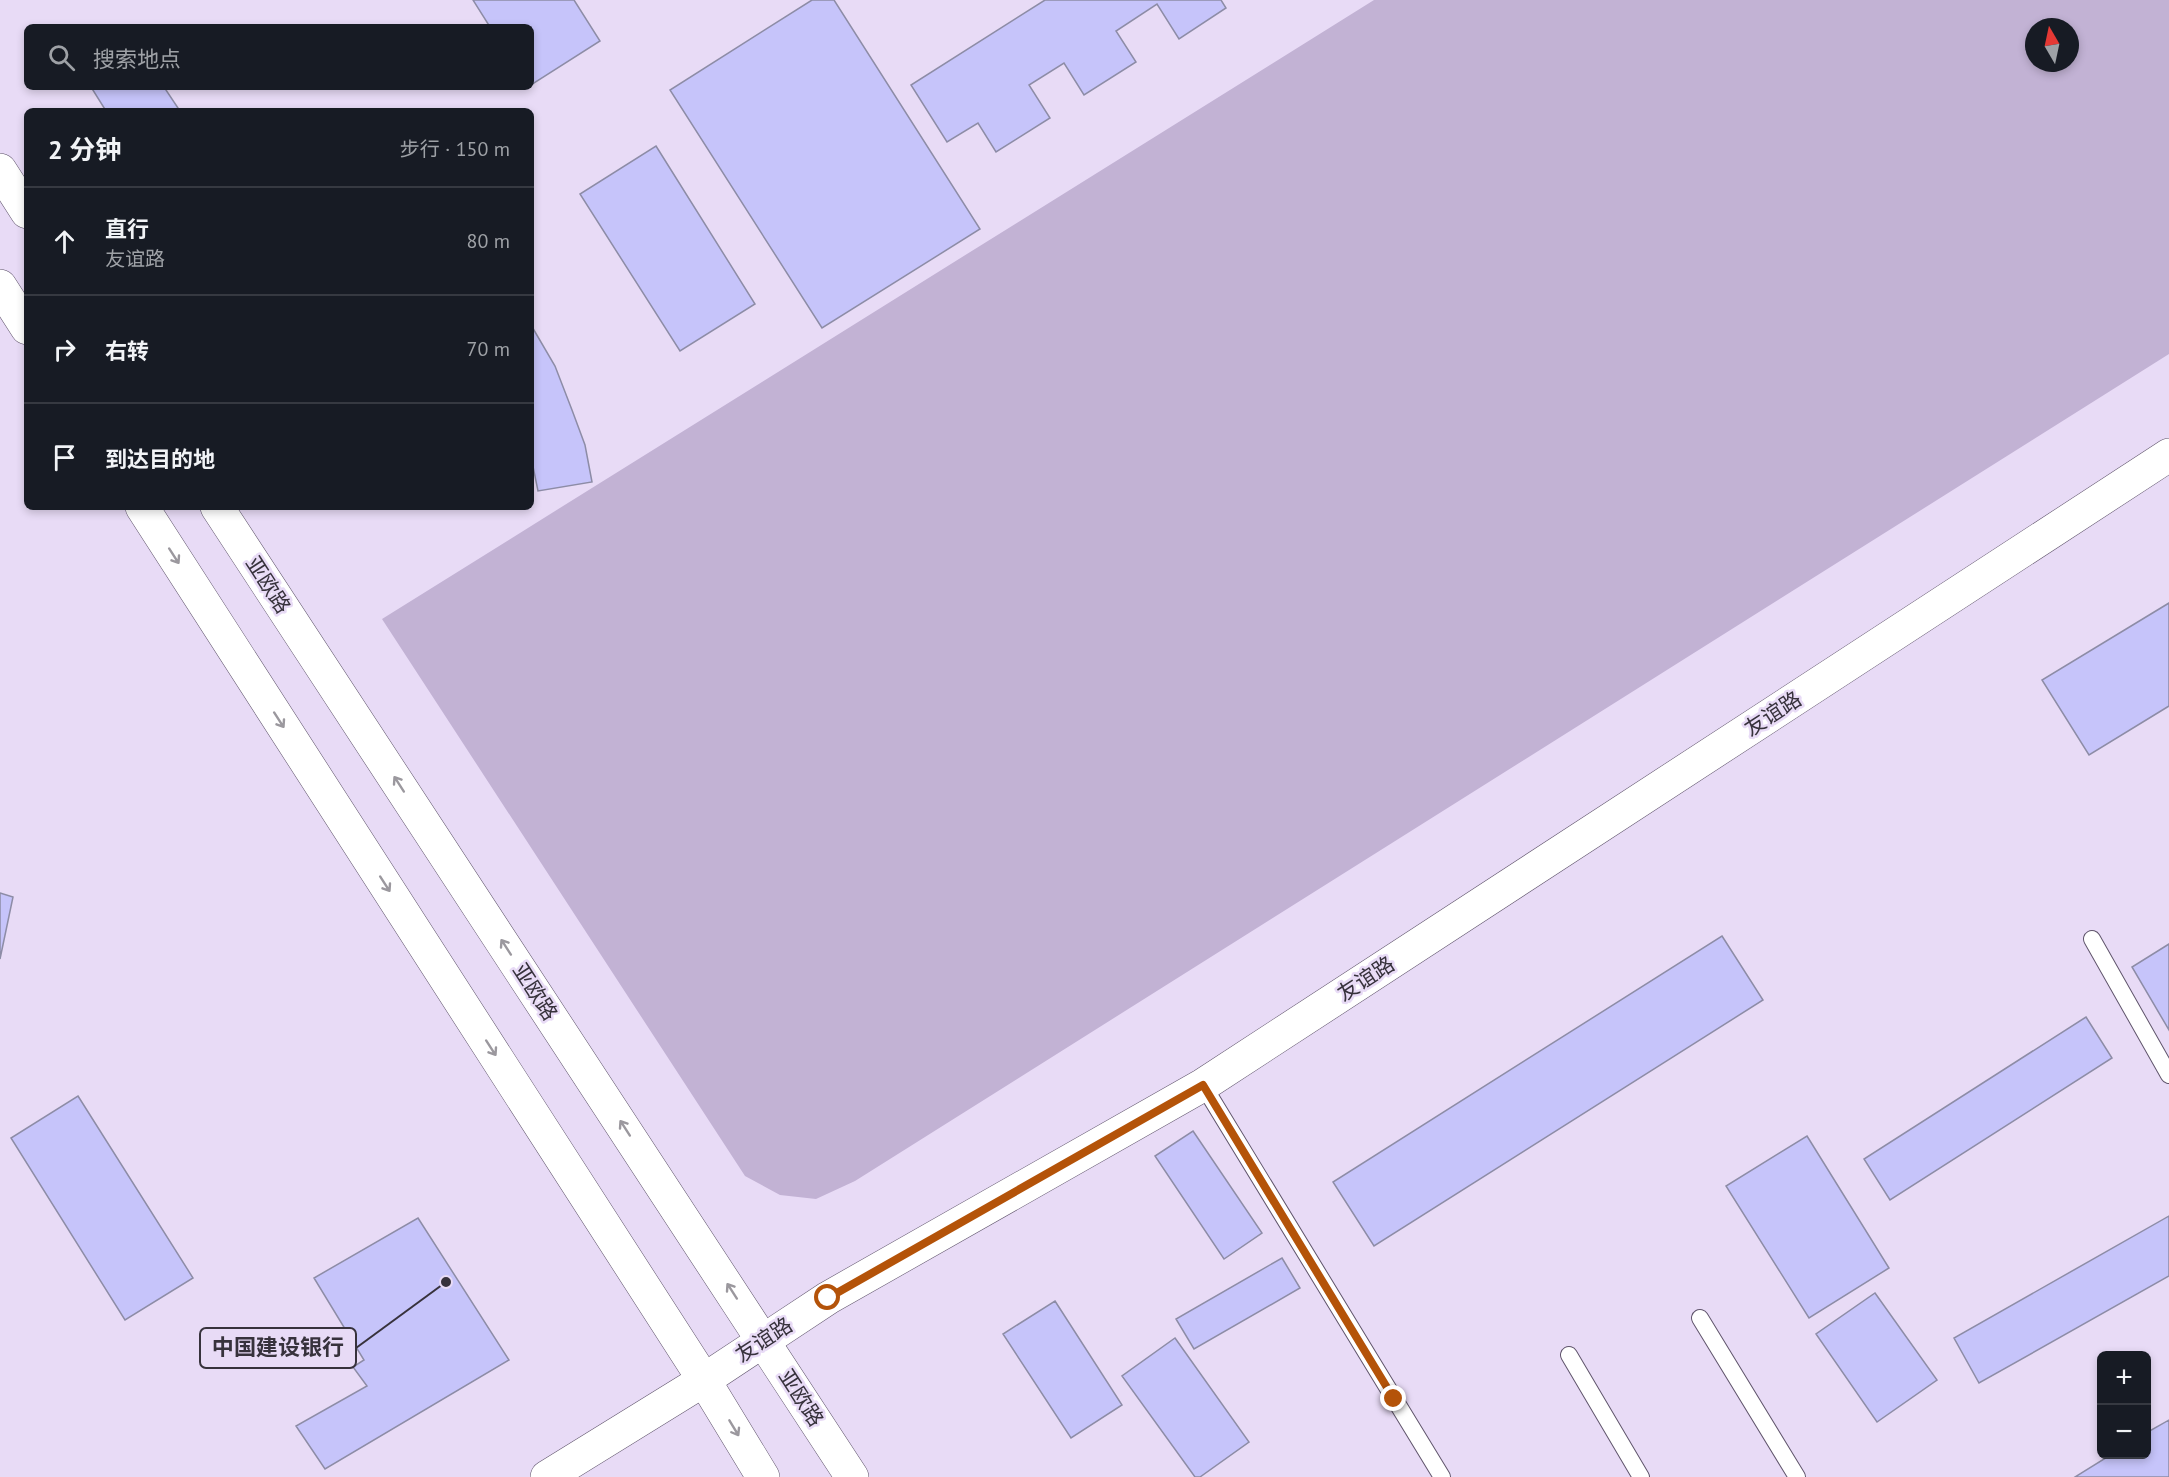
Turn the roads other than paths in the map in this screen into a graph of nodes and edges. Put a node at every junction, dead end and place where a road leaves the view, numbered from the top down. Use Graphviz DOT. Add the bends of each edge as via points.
graph roads {
  1 [pos="0,170"];
  2 [pos="24,207"];
  3 [pos="0,286"];
  4 [pos="24,323"];
  5 [pos="2169,455"];
  6 [pos="144,510"];
  7 [pos="219,510"];
  8 [pos="2092,939"];
  9 [pos="2169,1075"];
  10 [pos="1203,1085"];
  11 [pos="1700,1318"];
  12 [pos="764,1340"];
  13 [pos="1569,1355"];
  14 [pos="704,1380"];
  15 [pos="547,1477"];
  16 [pos="764,1477"];
  17 [pos="852,1477"];
  18 [pos="1442,1477"];
  19 [pos="1641,1477"];
  20 [pos="1797,1477"];
  1 -- 2 [label="main road"];
  3 -- 4 [label="main road"];
  5 -- 10 [label="main road, 友谊路"];
  6 -- 14 [label="main road, one-way"];
  12 -- 7 [label="main road, 亚欧路, one-way"];
  8 -- 9 [label="lane"];
  10 -- 12 [label="main road, 友谊路" via="828,1298"];
  10 -- 18 [label="lane"];
  11 -- 20 [label="lane"];
  12 -- 14 [label="main road, 友谊路"];
  12 -- 17 [label="main road, 亚欧路"];
  13 -- 19 [label="lane"];
  14 -- 15 [label="main road, 友谊路"];
  14 -- 16 [label="main road, one-way"];
}
